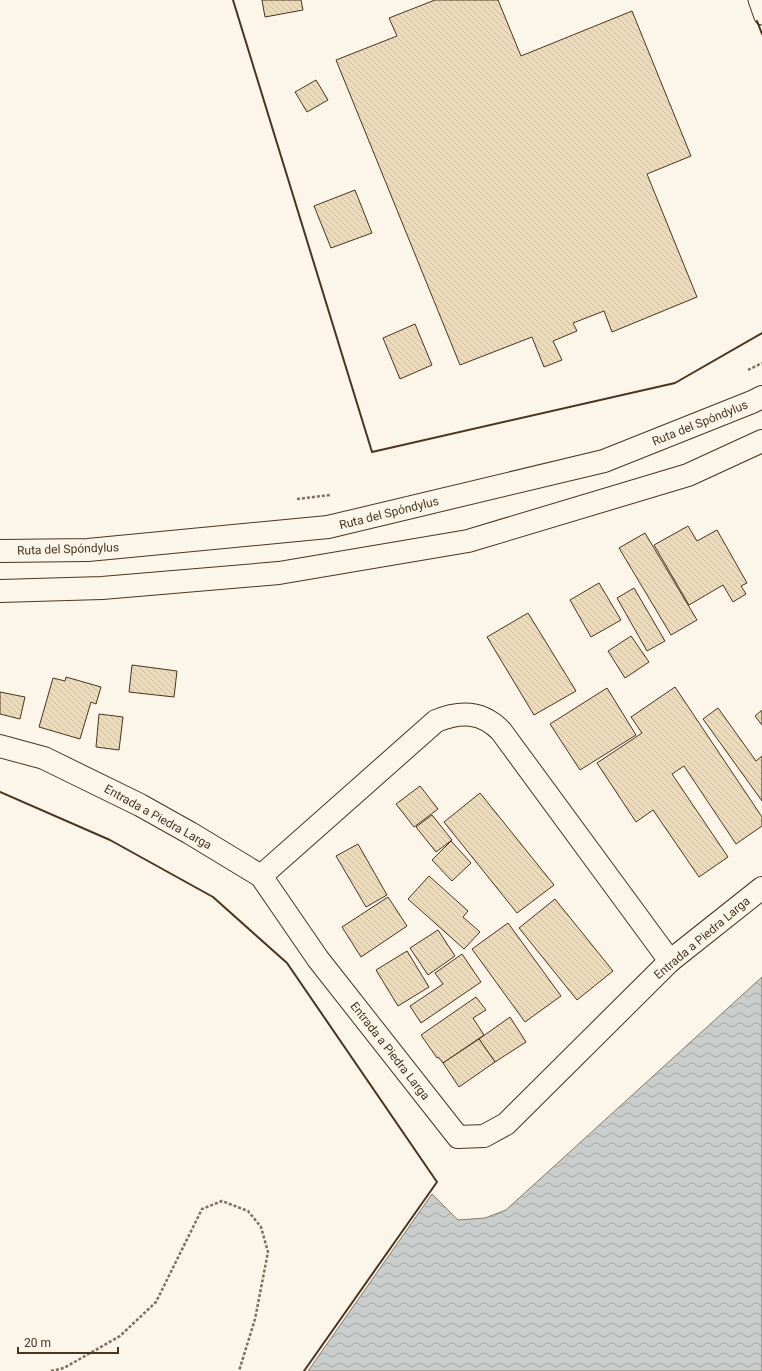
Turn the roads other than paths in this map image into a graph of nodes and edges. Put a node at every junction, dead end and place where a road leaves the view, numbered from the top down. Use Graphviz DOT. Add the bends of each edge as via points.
graph roads {
  1 [pos="756,0"];
  2 [pos="762,17"];
  3 [pos="762,397"];
  4 [pos="762,441"];
  5 [pos="0,551"];
  6 [pos="0,591"];
  7 [pos="0,746"];
  8 [pos="261,876"];
  9 [pos="762,888"];
  10 [pos="670,962"];
  1 -- 2 [label="lane"];
  3 -- 5 [label="main road, Ruta del Spóndylus" via="604,461 328,527 88,550"];
  4 -- 6 [label="main road" via="688,475 468,541 279,573 102,588"];
  7 -- 8 [label="main road, Entrada a Piedra Larga" via="44,758 140,805"];
  8 -- 10 [label="main road" via="436,721 450,715 467,714 486,719 501,731"];
  8 -- 10 [label="main road, Entrada a Piedra Larga" via="318,960 458,1137 484,1136 506,1124"];
  9 -- 10 [label="main road, Entrada a Piedra Larga"];
}
